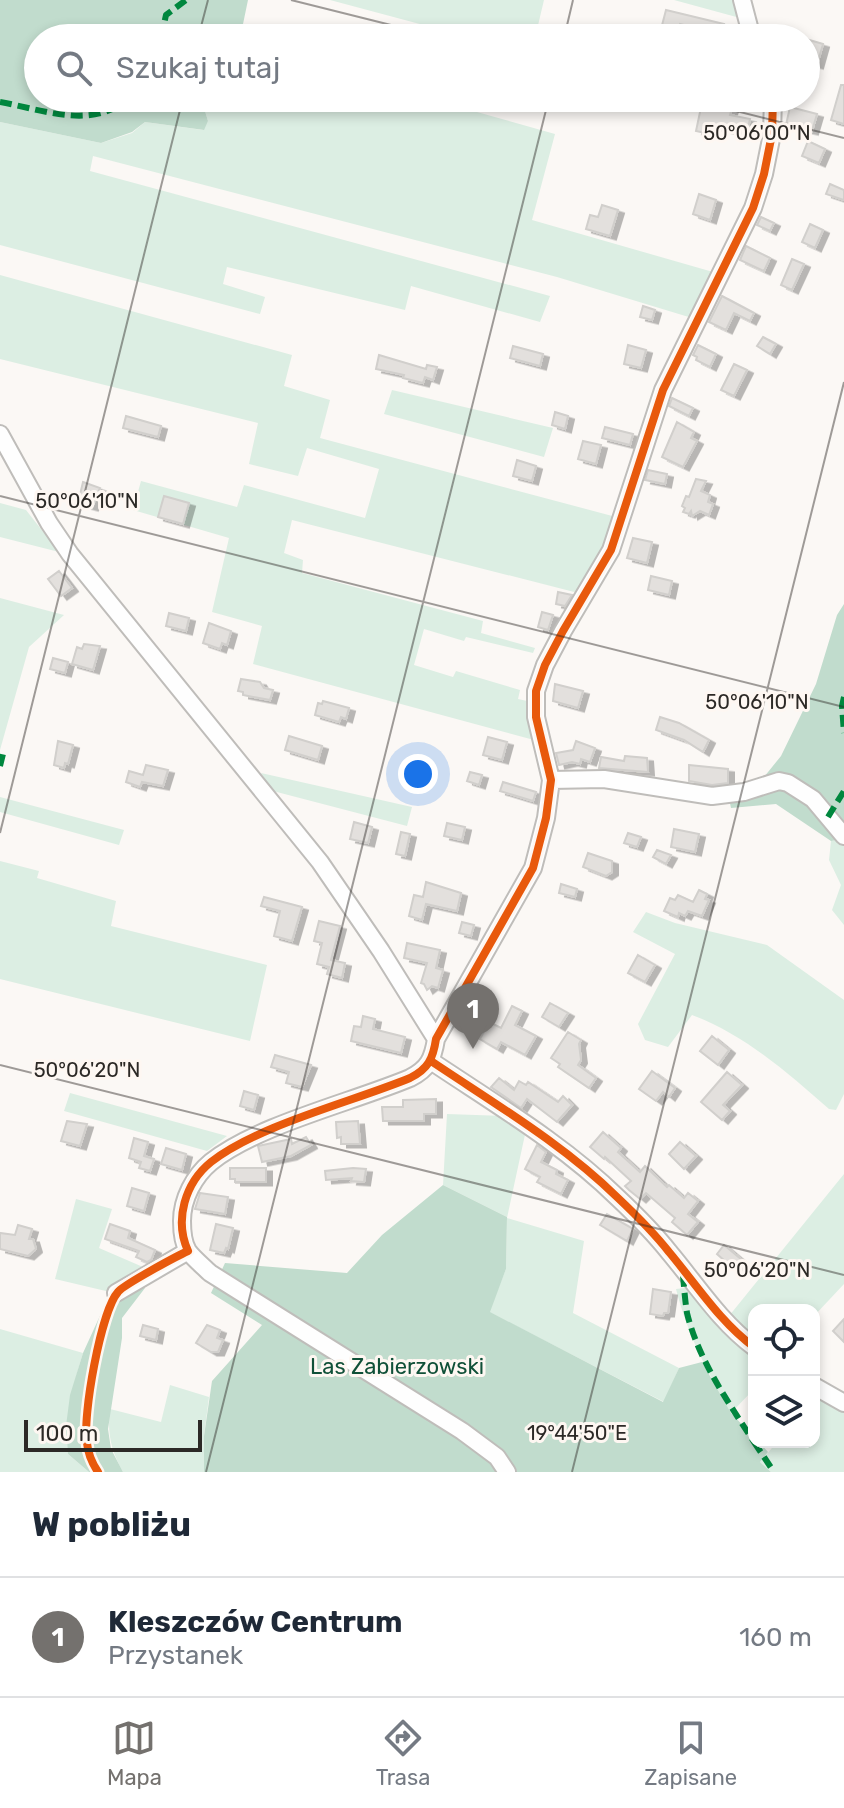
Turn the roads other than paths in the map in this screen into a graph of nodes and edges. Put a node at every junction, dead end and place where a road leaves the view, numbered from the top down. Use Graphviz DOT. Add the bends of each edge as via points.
graph roads {
  1 [pos="742,0"];
  2 [pos="748,24"];
  3 [pos="773,112"];
  4 [pos="0,434"];
  5 [pos="551,780"];
  6 [pos="844,836"];
  7 [pos="436,1039"];
  8 [pos="431,1061"];
  9 [pos="188,1251"];
  10 [pos="116,1293"];
  11 [pos="748,1341"];
  12 [pos="820,1389"];
  13 [pos="844,1403"];
  14 [pos="507,1472"];
  1 -- 2 [label="street"];
  3 -- 5 [label="street" via="753,208 663,390 611,550 563,631 536,691 536,717"];
  4 -- 7 [label="street" via="70,554 320,862"];
  5 -- 6 [label="street" via="604,779 712,796 779,781 813,799"];
  5 -- 7 [label="street" via="533,868"];
  7 -- 8 [label="street"];
  8 -- 9 [label="street" via="410,1078 268,1132 212,1161 189,1190 182,1213"];
  8 -- 11 [label="street" via="564,1149 618,1197"];
  9 -- 10 [label="street"];
  9 -- 14 [label="street" via="210,1273 462,1431 497,1457"];
  12 -- 13 [label="street"];
}
